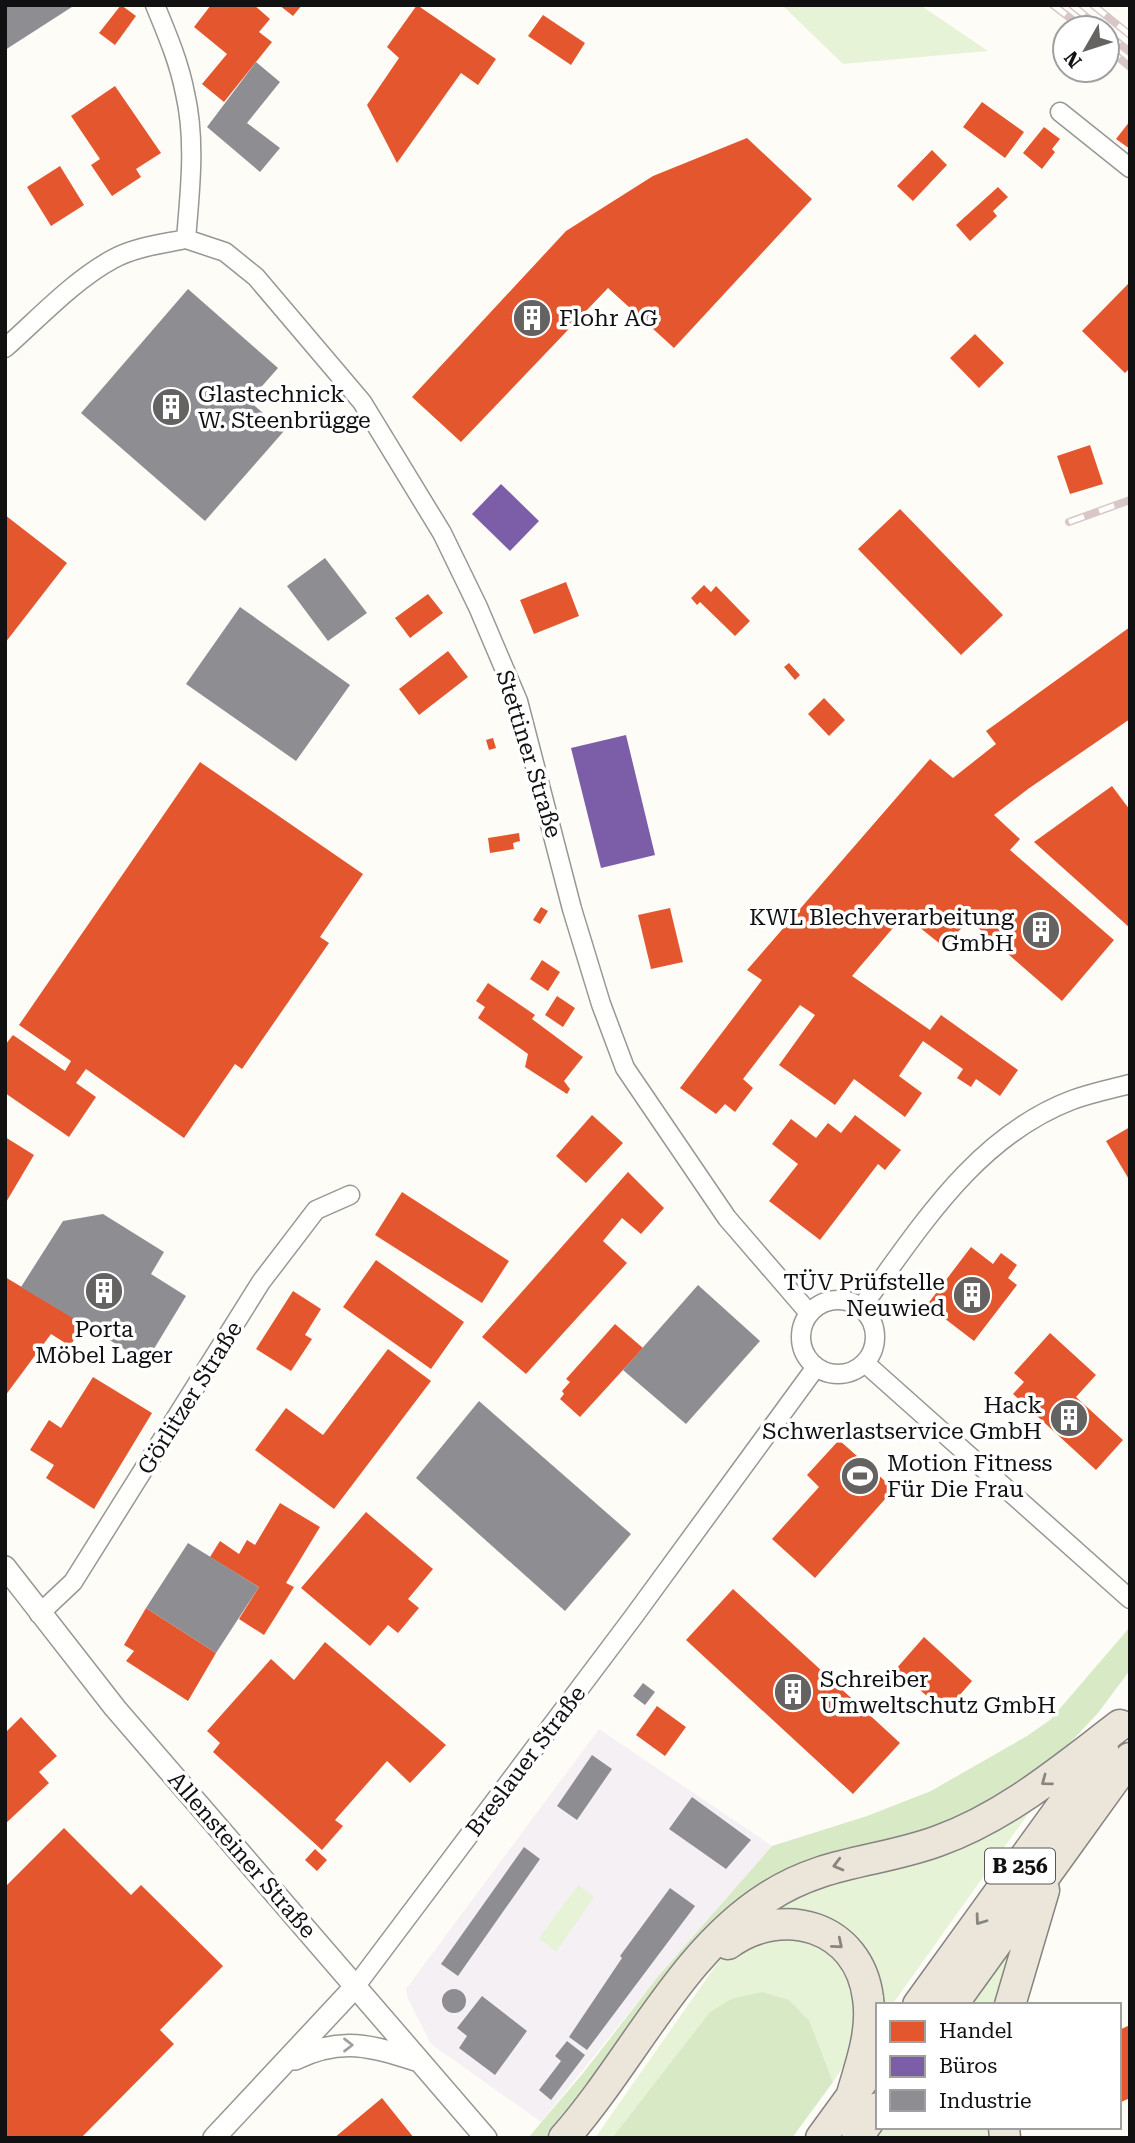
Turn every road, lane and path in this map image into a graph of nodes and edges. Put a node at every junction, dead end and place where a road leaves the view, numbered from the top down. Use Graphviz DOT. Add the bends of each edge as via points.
graph roads {
  1 [pos="155,5"];
  2 [pos="1060,112"];
  3 [pos="1130,169"];
  4 [pos="186,239"];
  5 [pos="5,348"];
  6 [pos="1130,1084"];
  7 [pos="350,1195"];
  8 [pos="862,1308"];
  9 [pos="809,1313"];
  10 [pos="865,1363"];
  11 [pos="816,1367"];
  12 [pos="5,1567"];
  13 [pos="1130,1599"];
  14 [pos="40,1614"];
  15 [pos="1125,1718"];
  16 [pos="1130,1758"];
  17 [pos="1053,1863"];
  18 [pos="355,1987"];
  19 [pos="919,2003"];
  20 [pos="953,2003"];
  21 [pos="1011,2003"];
  22 [pos="419,2061"];
  23 [pos="284,2064"];
  24 [pos="876,2066"];
  25 [pos="865,2101"];
  26 [pos="214,2138"];
  27 [pos="486,2138"];
  28 [pos="564,2138"];
  29 [pos="586,2138"];
  30 [pos="821,2138"];
  31 [pos="857,2138"];
  1 -- 4 [label="street" via="186,93 191,177"];
  2 -- 3 [label="street"];
  4 -- 5 [label="street" via="114,258"];
  4 -- 9 [label="street, Stettiner Straße" via="225,252 256,277 362,402 442,533 517,701 572,909 625,1068 727,1218"];
  6 -- 8 [label="street" via="1073,1100 997,1141 946,1192"];
  7 -- 14 [label="street, Görlitzer Straße" via="316,1210 295,1235 73,1583"];
  8 -- 9 [label="street" via="828,1301"];
  8 -- 10 [label="street" via="874,1329 872,1353"];
  9 -- 11 [label="street" via="803,1323 802,1348"];
  10 -- 11 [label="street" via="847,1374 825,1373"];
  10 -- 13 [label="street"];
  11 -- 18 [label="street, Breslauer Straße"];
  12 -- 14 [label="street, Allensteiner Straße"];
  14 -- 18 [label="street, Allensteiner Straße"];
  15 -- 19 [label="highway, B 256, one-way"];
  15 -- 28 [label="highway, one-way" via="1026,1795 979,1824 934,1842 812,1873 750,1910 704,1952"];
  16 -- 17 [label="highway, B 256"];
  17 -- 20 [label="highway, B 256"];
  17 -- 21 [label="highway"];
  18 -- 22 [label="street, Allensteiner Straße"];
  18 -- 23 [label="street, Breslauer Straße"];
  23 -- 22 [label="street, one-way" via="316,2049 341,2045 371,2046"];
  22 -- 27 [label="street, Allensteiner Straße"];
  23 -- 26 [label="street, Breslauer Straße"];
  24 -- 25 [label="highway"];
  29 -- 25 [label="highway, one-way" via="704,1967 736,1938 777,1922 797,1923 838,1942 862,1975 868,1995"];
  25 -- 30 [label="highway"];
  25 -- 31 [label="highway"];
}
